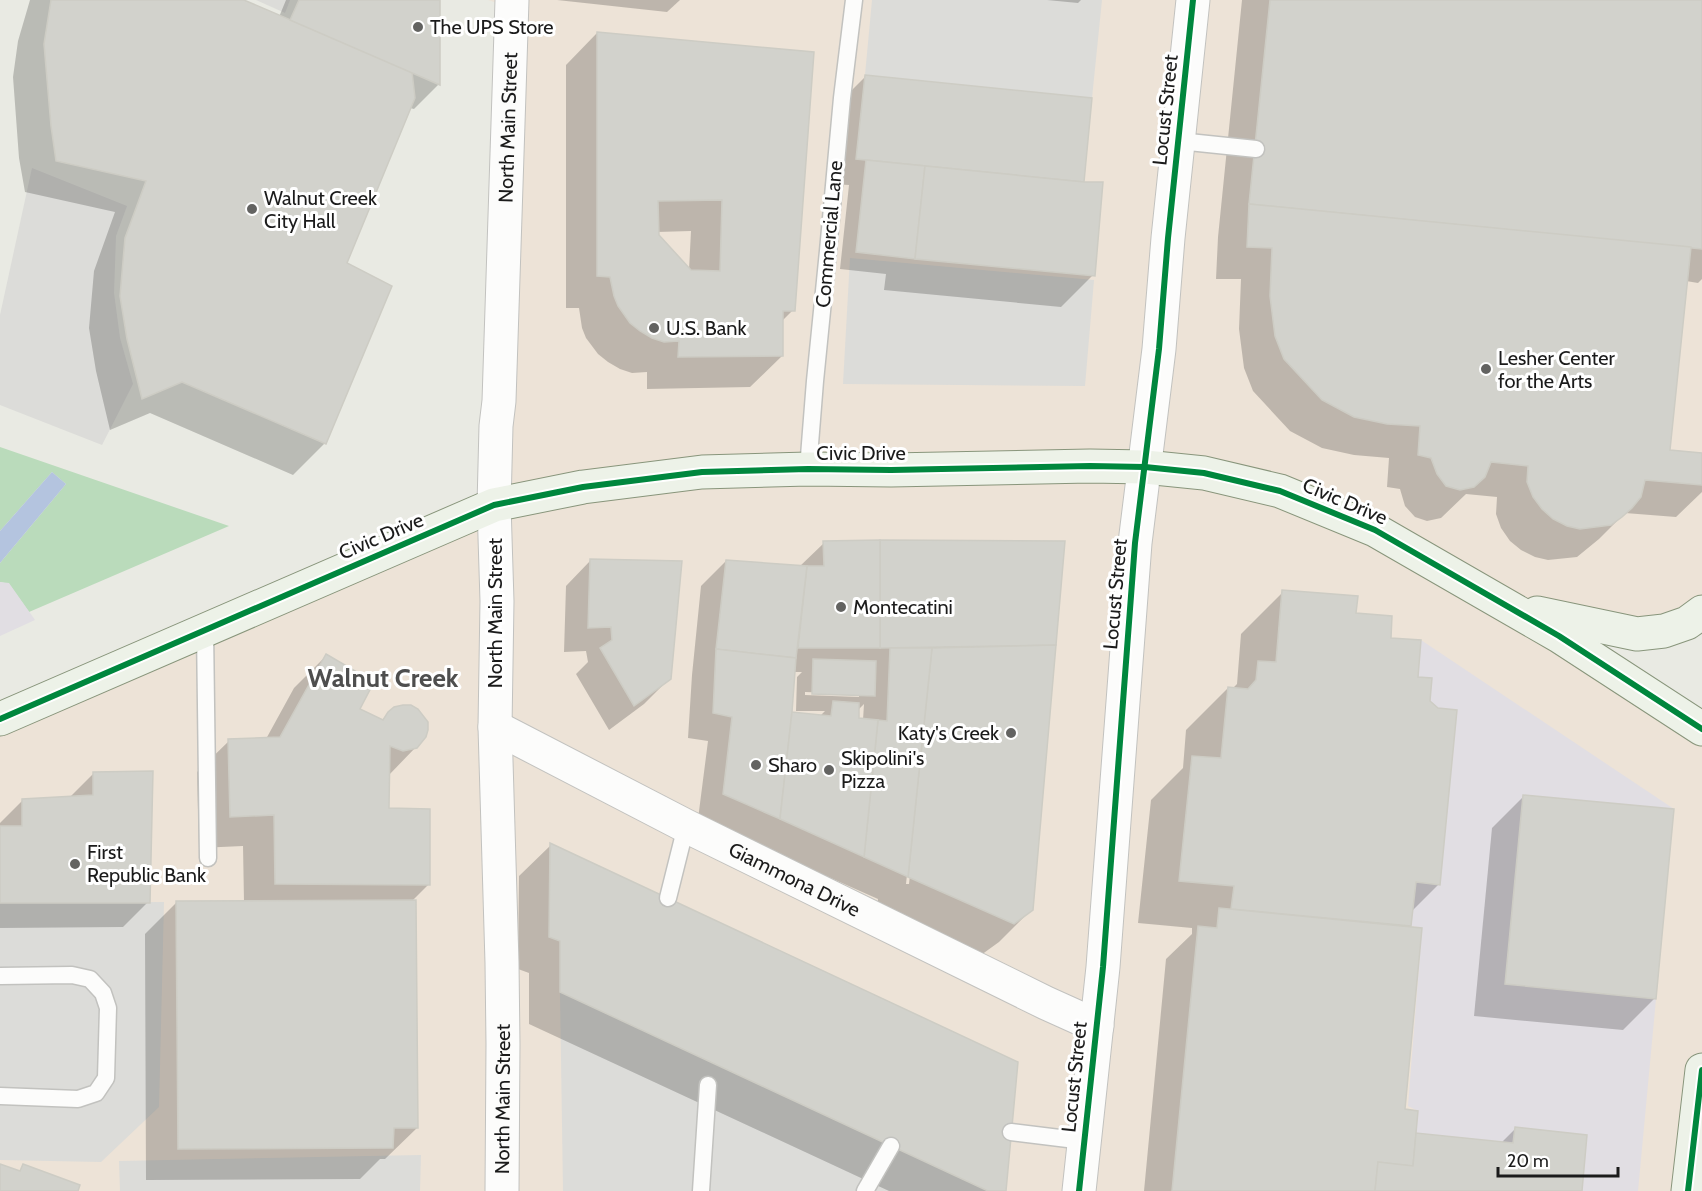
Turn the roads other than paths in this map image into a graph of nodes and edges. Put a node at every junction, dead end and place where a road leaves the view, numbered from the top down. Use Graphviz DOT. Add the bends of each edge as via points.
graph roads {
  1 [pos="512,0"];
  2 [pos="854,0"];
  3 [pos="1193,0"];
  4 [pos="1179,141"];
  5 [pos="1256,149"];
  6 [pos="1145,467"];
  7 [pos="808,469"];
  8 [pos="494,505"];
  9 [pos="1505,606"];
  10 [pos="1702,612"];
  11 [pos="205,629"];
  12 [pos="0,719"];
  13 [pos="495,727"];
  14 [pos="1702,729"];
  15 [pos="686,826"];
  16 [pos="208,858"];
  17 [pos="668,898"];
  18 [pos="0,976"];
  19 [pos="1097,1026"];
  20 [pos="1702,1070"];
  21 [pos="708,1085"];
  22 [pos="0,1096"];
  23 [pos="1011,1132"];
  24 [pos="1084,1141"];
  25 [pos="891,1146"];
  26 [pos="502,1191"];
  27 [pos="701,1191"];
  28 [pos="865,1191"];
  29 [pos="1079,1191"];
  30 [pos="1688,1191"];
  1 -- 8 [label="street, North Main Street"];
  2 -- 7 [label="lane, Commercial Lane"];
  3 -- 4 [label="street, Locust Street"];
  4 -- 5 [label="lane"];
  4 -- 6 [label="street, Locust Street"];
  6 -- 7 [label="street, Civic Drive"];
  6 -- 9 [label="street, Civic Drive" via="1204,473 1280,491 1375,530"];
  6 -- 19 [label="street, Locust Street" via="1135,543"];
  7 -- 8 [label="street, Civic Drive" via="691,474 583,487"];
  8 -- 11 [label="street, Civic Drive"];
  8 -- 13 [label="street, North Main Street"];
  9 -- 10 [label="street" via="1637,634 1687,623"];
  9 -- 14 [label="street, Civic Drive" via="1559,636"];
  11 -- 12 [label="street, Civic Drive"];
  11 -- 16 [label="lane"];
  13 -- 15 [label="street, Giammona Drive"];
  13 -- 26 [label="street, North Main Street" via="502,963"];
  15 -- 17 [label="lane"];
  15 -- 19 [label="street, Giammona Drive"];
  18 -- 22 [label="lane" via="72,975 90,979 103,993 108,1008 106,1078 96,1093 78,1098"];
  19 -- 24 [label="street, Locust Street"];
  20 -- 30 [label="street"];
  21 -- 27 [label="lane"];
  23 -- 24 [label="lane"];
  24 -- 29 [label="street, Locust Street"];
  25 -- 28 [label="lane"];
}
